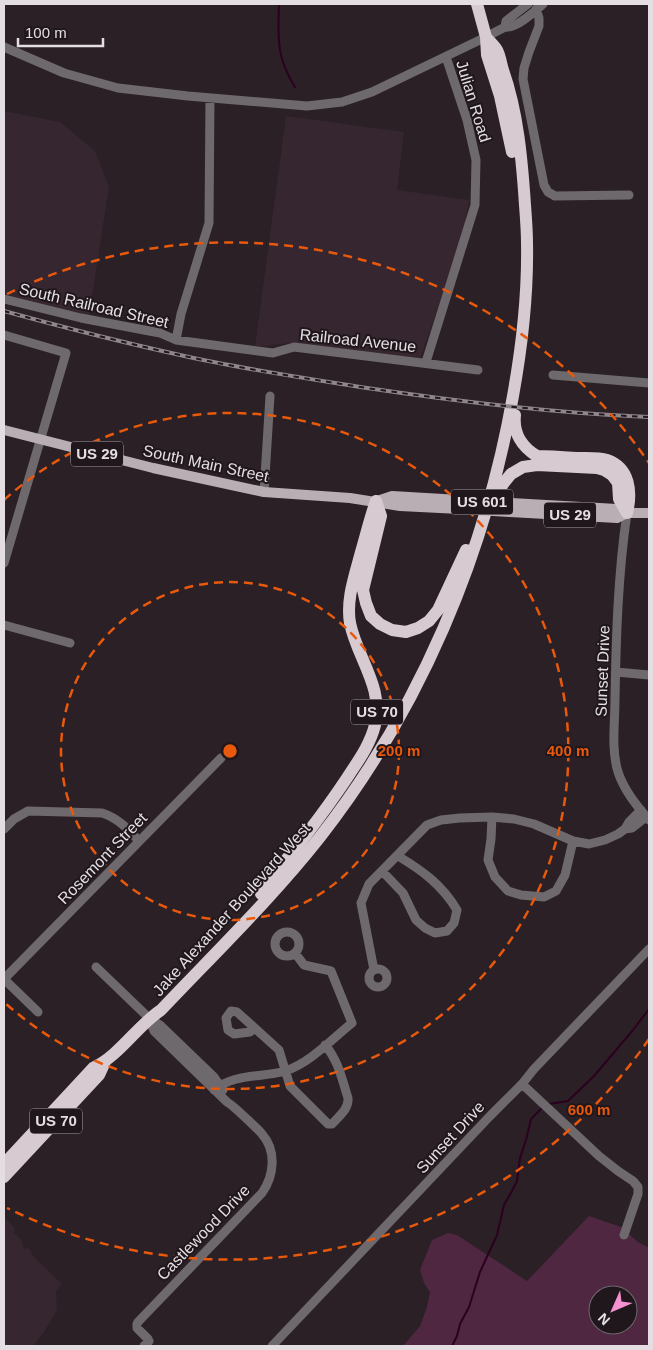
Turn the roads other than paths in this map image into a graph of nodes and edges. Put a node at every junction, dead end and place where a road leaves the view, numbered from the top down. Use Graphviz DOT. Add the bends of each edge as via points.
graph roads {
  1 [pos="477,4"];
  2 [pos="528,4"];
  3 [pos="540,7"];
  4 [pos="505,26"];
  5 [pos="486,37"];
  6 [pos="4,47"];
  7 [pos="446,57"];
  8 [pos="210,98"];
  9 [pos="629,195"];
  10 [pos="4,299"];
  11 [pos="523,325"];
  12 [pos="4,335"];
  13 [pos="176,340"];
  14 [pos="426,362"];
  15 [pos="478,370"];
  16 [pos="553,375"];
  17 [pos="649,383"];
  18 [pos="270,396"];
  19 [pos="4,430"];
  20 [pos="41,440"];
  21 [pos="264,492"];
  22 [pos="376,501"];
  23 [pos="627,513"];
  24 [pos="649,514"];
  25 [pos="8,531"];
  26 [pos="470,552"];
  27 [pos="4,563"];
  28 [pos="4,625"];
  29 [pos="70,643"];
  30 [pos="616,672"];
  31 [pos="649,675"];
  32 [pos="221,758"];
  33 [pos="646,816"];
  34 [pos="492,817"];
  35 [pos="4,829"];
  36 [pos="139,841"];
  37 [pos="574,842"];
  38 [pos="398,856"];
  39 [pos="382,871"];
  40 [pos="260,894"];
  41 [pos="649,949"];
  42 [pos="295,953"];
  43 [pos="96,967"];
  44 [pos="374,970"];
  45 [pos="4,979"];
  46 [pos="38,1012"];
  47 [pos="149,1018"];
  48 [pos="254,1028"];
  49 [pos="325,1045"];
  50 [pos="105,1062"];
  51 [pos="286,1071"];
  52 [pos="522,1084"];
  53 [pos="217,1088"];
  54 [pos="4,1164"];
  55 [pos="4,1177"];
  56 [pos="624,1235"];
  57 [pos="144,1346"];
  58 [pos="272,1346"];
  1 -- 5 [label="highway, US 601"];
  2 -- 4 [label="street, Julian Road" via="506,21"];
  3 -- 4 [label="street, Julian Road" via="509,28"];
  3 -- 9 [label="street, Julian Road" via="539,26 523,79 544,185 555,196"];
  4 -- 5 [label="street, Julian Road"];
  5 -- 7 [label="street, Julian Road"];
  5 -- 11 [label="highway, US 601" via="497,50 514,108 527,244"];
  5 -- 26 [label="highway, US 601" via="487,55 513,161 519,274 508,384"];
  6 -- 8 [label="street" via="64,73 118,88"];
  7 -- 8 [label="street" via="372,92 342,102 307,106"];
  7 -- 14 [label="street, Julian Road" via="467,120 476,160 475,205"];
  8 -- 13 [label="street" via="209,223"];
  10 -- 13 [label="street, South Railroad Street" via="160,333"];
  11 -- 23 [label="highway" via="514,421 520,441 537,456 605,460 617,466 629,483"];
  11 -- 26 [label="highway, US 601" via="501,459 487,510"];
  12 -- 20 [label="street" via="66,353"];
  13 -- 14 [label="street, Railroad Avenue" via="273,353 294,347"];
  14 -- 15 [label="street, Railroad Avenue"];
  16 -- 17 [label="street"];
  18 -- 21 [label="street"];
  19 -- 20 [label="main road, South Main Street / US 29"];
  20 -- 21 [label="main road, South Main Street / US 29"];
  20 -- 25 [label="street"];
  21 -- 22 [label="main road, South Main Street / US 29"];
  22 -- 23 [label="main road, South Main Street / US 29, bridge" via="392,496 460,505 618,509"];
  22 -- 26 [label="highway" via="381,516 363,590 371,616 380,624 406,632 430,621"];
  22 -- 40 [label="highway, US 70" via="349,607 350,623 377,696 375,724 363,754 334,798"];
  23 -- 24 [label="main road, South Main Street / US 29"];
  23 -- 26 [label="highway, US 70" via="619,499 618,483 604,470 537,465 523,467 502,484 484,533"];
  23 -- 30 [label="street, Sunset Drive"];
  25 -- 27 [label="street"];
  26 -- 40 [label="highway, US 601" via="421,659 381,734 332,808"];
  26 -- 47 [label="highway, Jake Alexander Boulevard West / US 70" via="439,640 401,714 345,803 287,876 161,1010"];
  28 -- 29 [label="street"];
  30 -- 31 [label="street"];
  30 -- 33 [label="street, Sunset Drive" via="615,760 626,790"];
  32 -- 36 [label="street, Rosemont Street"];
  33 -- 37 [label="street" via="629,822 625,829 612,837 589,844"];
  34 -- 37 [label="street" via="534,824"];
  34 -- 37 [label="street" via="488,860 495,877 508,891 521,895 544,896 556,891 565,875"];
  34 -- 38 [label="street" via="441,820 427,825"];
  35 -- 36 [label="street" via="28,811 102,813 120,821"];
  36 -- 45 [label="street, Rosemont Street"];
  38 -- 39 [label="street"];
  38 -- 39 [label="street" via="432,879 450,898 457,910 454,923 447,931 435,933 416,920 403,893"];
  39 -- 44 [label="street" via="369,884 361,903"];
  40 -- 47 [label="highway, Jake Alexander Boulevard West / US 70" via="154,1006"];
  41 -- 52 [label="street, Sunset Drive"];
  42 -- 49 [label="street" via="304,965 331,971 352,1023"];
  43 -- 47 [label="street, Castlewood Drive"];
  45 -- 46 [label="street"];
  47 -- 50 [label="highway, Jake Alexander Boulevard West / US 70"];
  47 -- 53 [label="street, Castlewood Drive" via="154,1031"];
  48 -- 51 [label="street" via="279,1050"];
  49 -- 51 [label="street"];
  49 -- 51 [label="street" via="337,1063 349,1103 332,1124 328,1124 290,1086"];
  50 -- 54 [label="highway, Jake Alexander Boulevard West / US 70" via="93,1068"];
  50 -- 55 [label="highway, Jake Alexander Boulevard West / US 70" via="99,1075"];
  51 -- 53 [label="street" via="237,1078"];
  52 -- 56 [label="street" via="599,1156 638,1187"];
  52 -- 58 [label="street, Sunset Drive"];
  53 -- 57 [label="street, Castlewood Drive" via="227,1102 263,1134 272,1158 269,1181 262,1193 138,1322 137,1328 149,1341"];
}
